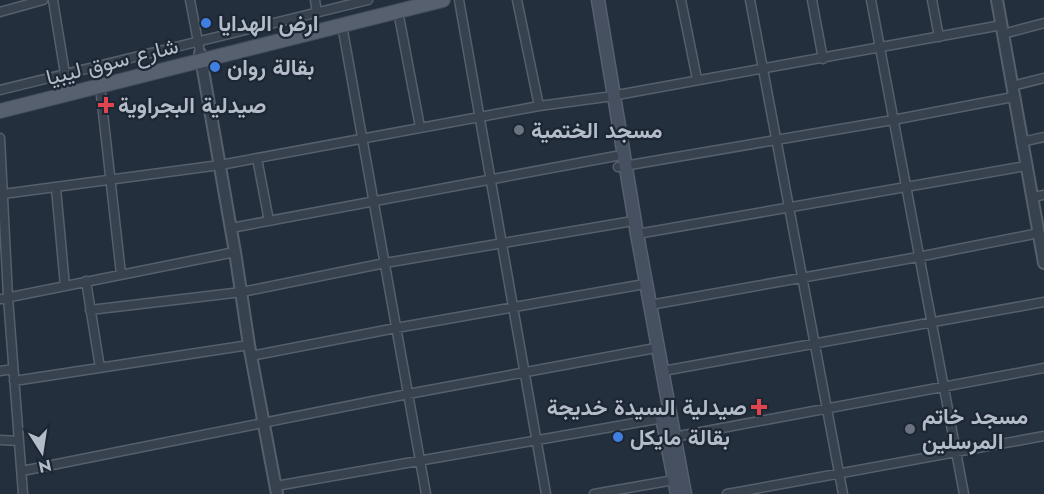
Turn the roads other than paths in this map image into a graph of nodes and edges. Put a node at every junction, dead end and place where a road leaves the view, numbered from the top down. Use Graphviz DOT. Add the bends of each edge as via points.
graph roads {
  1 [pos="42,0"];
  2 [pos="52,0"];
  3 [pos="190,0"];
  4 [pos="315,0"];
  5 [pos="368,0"];
  6 [pos="412,0"];
  7 [pos="443,0"];
  8 [pos="459,0"];
  9 [pos="517,0"];
  10 [pos="590,0"];
  11 [pos="598,0"];
  12 [pos="681,0"];
  13 [pos="750,0"];
  14 [pos="812,0"];
  15 [pos="871,0"];
  16 [pos="932,0"];
  17 [pos="997,0"];
  18 [pos="28,2"];
  19 [pos="398,11"];
  20 [pos="0,12"];
  21 [pos="317,13"];
  22 [pos="1044,23"];
  23 [pos="342,25"];
  24 [pos="1003,30"];
  25 [pos="939,37"];
  26 [pos="880,48"];
  27 [pos="200,52"];
  28 [pos="823,58"];
  29 [pos="763,67"];
  30 [pos="1044,78"];
  31 [pos="697,79"];
  32 [pos="66,80"];
  33 [pos="100,86"];
  34 [pos="0,90"];
  35 [pos="1012,91"];
  36 [pos="609,96"];
  37 [pos="0,103"];
  38 [pos="538,106"];
  39 [pos="0,111"];
  40 [pos="479,117"];
  41 [pos="893,120"];
  42 [pos="420,127"];
  43 [pos="1044,137"];
  44 [pos="0,138"];
  45 [pos="363,138"];
  46 [pos="778,139"];
  47 [pos="1021,142"];
  48 [pos="257,158"];
  49 [pos="620,163"];
  50 [pos="220,165"];
  51 [pos="1026,166"];
  52 [pos="110,180"];
  53 [pos="490,181"];
  54 [pos="56,188"];
  55 [pos="906,188"];
  56 [pos="3,194"];
  57 [pos="1044,195"];
  58 [pos="1032,197"];
  59 [pos="374,201"];
  60 [pos="790,208"];
  61 [pos="269,221"];
  62 [pos="627,222"];
  63 [pos="231,228"];
  64 [pos="1039,233"];
  65 [pos="637,234"];
  66 [pos="502,243"];
  67 [pos="235,252"];
  68 [pos="1043,255"];
  69 [pos="918,257"];
  70 [pos="385,263"];
  71 [pos="121,274"];
  72 [pos="803,277"];
  73 [pos="86,281"];
  74 [pos="639,285"];
  75 [pos="65,286"];
  76 [pos="242,292"];
  77 [pos="4,298"];
  78 [pos="1044,302"];
  79 [pos="650,305"];
  80 [pos="513,306"];
  81 [pos="90,310"];
  82 [pos="932,321"];
  83 [pos="396,328"];
  84 [pos="815,344"];
  85 [pos="650,349"];
  86 [pos="250,351"];
  87 [pos="100,368"];
  88 [pos="1044,368"];
  89 [pos="13,369"];
  90 [pos="0,371"];
  91 [pos="663,371"];
  92 [pos="524,372"];
  93 [pos="14,381"];
  94 [pos="944,388"];
  95 [pos="408,394"];
  96 [pos="828,409"];
  97 [pos="663,418"];
  98 [pos="264,424"];
  99 [pos="1044,436"];
  100 [pos="674,437"];
  101 [pos="537,439"];
  102 [pos="0,440"];
  103 [pos="19,441"];
  104 [pos="956,452"];
  105 [pos="420,460"];
  106 [pos="22,471"];
  107 [pos="839,473"];
  108 [pos="674,480"];
  109 [pos="277,490"];
  110 [pos="21,494"];
  111 [pos="426,494"];
  112 [pos="546,494"];
  113 [pos="594,494"];
  114 [pos="676,494"];
  115 [pos="685,494"];
  116 [pos="727,494"];
  117 [pos="843,494"];
  118 [pos="964,494"];
  1 -- 18 [label="street"];
  2 -- 32 [label="street"];
  3 -- 27 [label="street"];
  4 -- 21 [label="street"];
  5 -- 21 [label="street"];
  6 -- 27 [label="main road, شارع سوق ليبيا"];
  7 -- 19 [label="main road, شارع سوق ليبيا"];
  8 -- 40 [label="street"];
  9 -- 38 [label="street"];
  10 -- 36 [label="main road"];
  11 -- 36 [label="main road"];
  12 -- 31 [label="street"];
  13 -- 29 [label="street"];
  14 -- 28 [label="street"];
  15 -- 26 [label="street"];
  16 -- 25 [label="street"];
  17 -- 24 [label="street"];
  18 -- 20 [label="street"];
  19 -- 23 [label="main road, شارع سوق ليبيا"];
  19 -- 42 [label="street"];
  21 -- 27 [label="street"];
  22 -- 24 [label="street"];
  23 -- 27 [label="main road, شارع سوق ليبيا"];
  23 -- 45 [label="street"];
  24 -- 25 [label="street"];
  24 -- 35 [label="street"];
  25 -- 26 [label="street"];
  26 -- 28 [label="street"];
  26 -- 41 [label="street"];
  27 -- 32 [label="main road, شارع سوق ليبيا"];
  27 -- 33 [label="main road, شارع سوق ليبيا"];
  27 -- 50 [label="street"];
  28 -- 29 [label="street"];
  29 -- 31 [label="street"];
  29 -- 46 [label="street"];
  30 -- 35 [label="street"];
  31 -- 36 [label="street"];
  32 -- 34 [label="street"];
  32 -- 37 [label="main road, شارع سوق ليبيا"];
  33 -- 39 [label="main road, شارع سوق ليبيا"];
  33 -- 52 [label="street"];
  35 -- 41 [label="street"];
  35 -- 47 [label="street"];
  36 -- 38 [label="street"];
  36 -- 49 [label="main road"];
  38 -- 40 [label="street"];
  40 -- 42 [label="street"];
  40 -- 53 [label="street"];
  41 -- 46 [label="street"];
  41 -- 55 [label="street"];
  42 -- 45 [label="street"];
  43 -- 47 [label="street"];
  44 -- 56 [label="street"];
  45 -- 48 [label="street"];
  45 -- 59 [label="street"];
  46 -- 49 [label="street"];
  46 -- 60 [label="street"];
  47 -- 51 [label="street"];
  48 -- 50 [label="street"];
  48 -- 61 [label="street"];
  49 -- 53 [label="street"];
  49 -- 62 [label="main road"];
  49 -- 65 [label="main road"];
  50 -- 52 [label="street"];
  50 -- 63 [label="street"];
  51 -- 55 [label="street"];
  51 -- 58 [label="street"];
  52 -- 54 [label="street"];
  52 -- 71 [label="street"];
  53 -- 59 [label="street"];
  53 -- 66 [label="street"];
  54 -- 56 [label="street"];
  54 -- 75 [label="street"];
  55 -- 60 [label="street"];
  55 -- 69 [label="street"];
  56 -- 77 [label="street"];
  57 -- 58 [label="street"];
  58 -- 64 [label="street"];
  59 -- 61 [label="street"];
  59 -- 70 [label="street"];
  60 -- 65 [label="street"];
  60 -- 72 [label="street"];
  61 -- 63 [label="street"];
  62 -- 66 [label="street"];
  62 -- 74 [label="main road"];
  63 -- 67 [label="street"];
  64 -- 68 [label="street"];
  64 -- 69 [label="street"];
  65 -- 79 [label="main road"];
  66 -- 70 [label="street"];
  66 -- 80 [label="street"];
  67 -- 71 [label="street"];
  67 -- 76 [label="street"];
  69 -- 72 [label="street"];
  69 -- 82 [label="street"];
  70 -- 76 [label="street"];
  70 -- 83 [label="street"];
  71 -- 73 [label="street"];
  72 -- 79 [label="street"];
  72 -- 84 [label="street"];
  73 -- 75 [label="street"];
  73 -- 81 [label="street"];
  74 -- 80 [label="street"];
  74 -- 85 [label="main road"];
  75 -- 77 [label="street"];
  76 -- 81 [label="street"];
  76 -- 86 [label="street"];
  77 -- 89 [label="street"];
  78 -- 82 [label="street"];
  79 -- 91 [label="main road"];
  80 -- 83 [label="street"];
  80 -- 92 [label="street"];
  81 -- 87 [label="street"];
  82 -- 84 [label="street"];
  82 -- 94 [label="street"];
  83 -- 86 [label="street"];
  83 -- 95 [label="street"];
  84 -- 91 [label="street"];
  84 -- 96 [label="street"];
  85 -- 92 [label="street"];
  85 -- 97 [label="main road"];
  86 -- 87 [label="street"];
  86 -- 98 [label="street"];
  87 -- 93 [label="street"];
  88 -- 94 [label="street"];
  89 -- 90 [label="street"];
  89 -- 93 [label="street"];
  91 -- 100 [label="main road"];
  92 -- 95 [label="street"];
  92 -- 101 [label="street"];
  93 -- 103 [label="street"];
  94 -- 96 [label="street"];
  94 -- 104 [label="street"];
  95 -- 98 [label="street"];
  95 -- 105 [label="street"];
  96 -- 100 [label="street"];
  96 -- 107 [label="street"];
  97 -- 101 [label="street"];
  97 -- 108 [label="main road"];
  98 -- 106 [label="street"];
  98 -- 109 [label="street"];
  99 -- 104 [label="street"];
  100 -- 115 [label="main road"];
  101 -- 105 [label="street"];
  101 -- 112 [label="street"];
  102 -- 103 [label="street"];
  103 -- 106 [label="street"];
  104 -- 107 [label="street"];
  104 -- 118 [label="street"];
  105 -- 109 [label="street"];
  105 -- 111 [label="street"];
  106 -- 110 [label="street"];
  107 -- 116 [label="street"];
  107 -- 117 [label="street"];
  108 -- 113 [label="street"];
  108 -- 114 [label="main road"];
}
